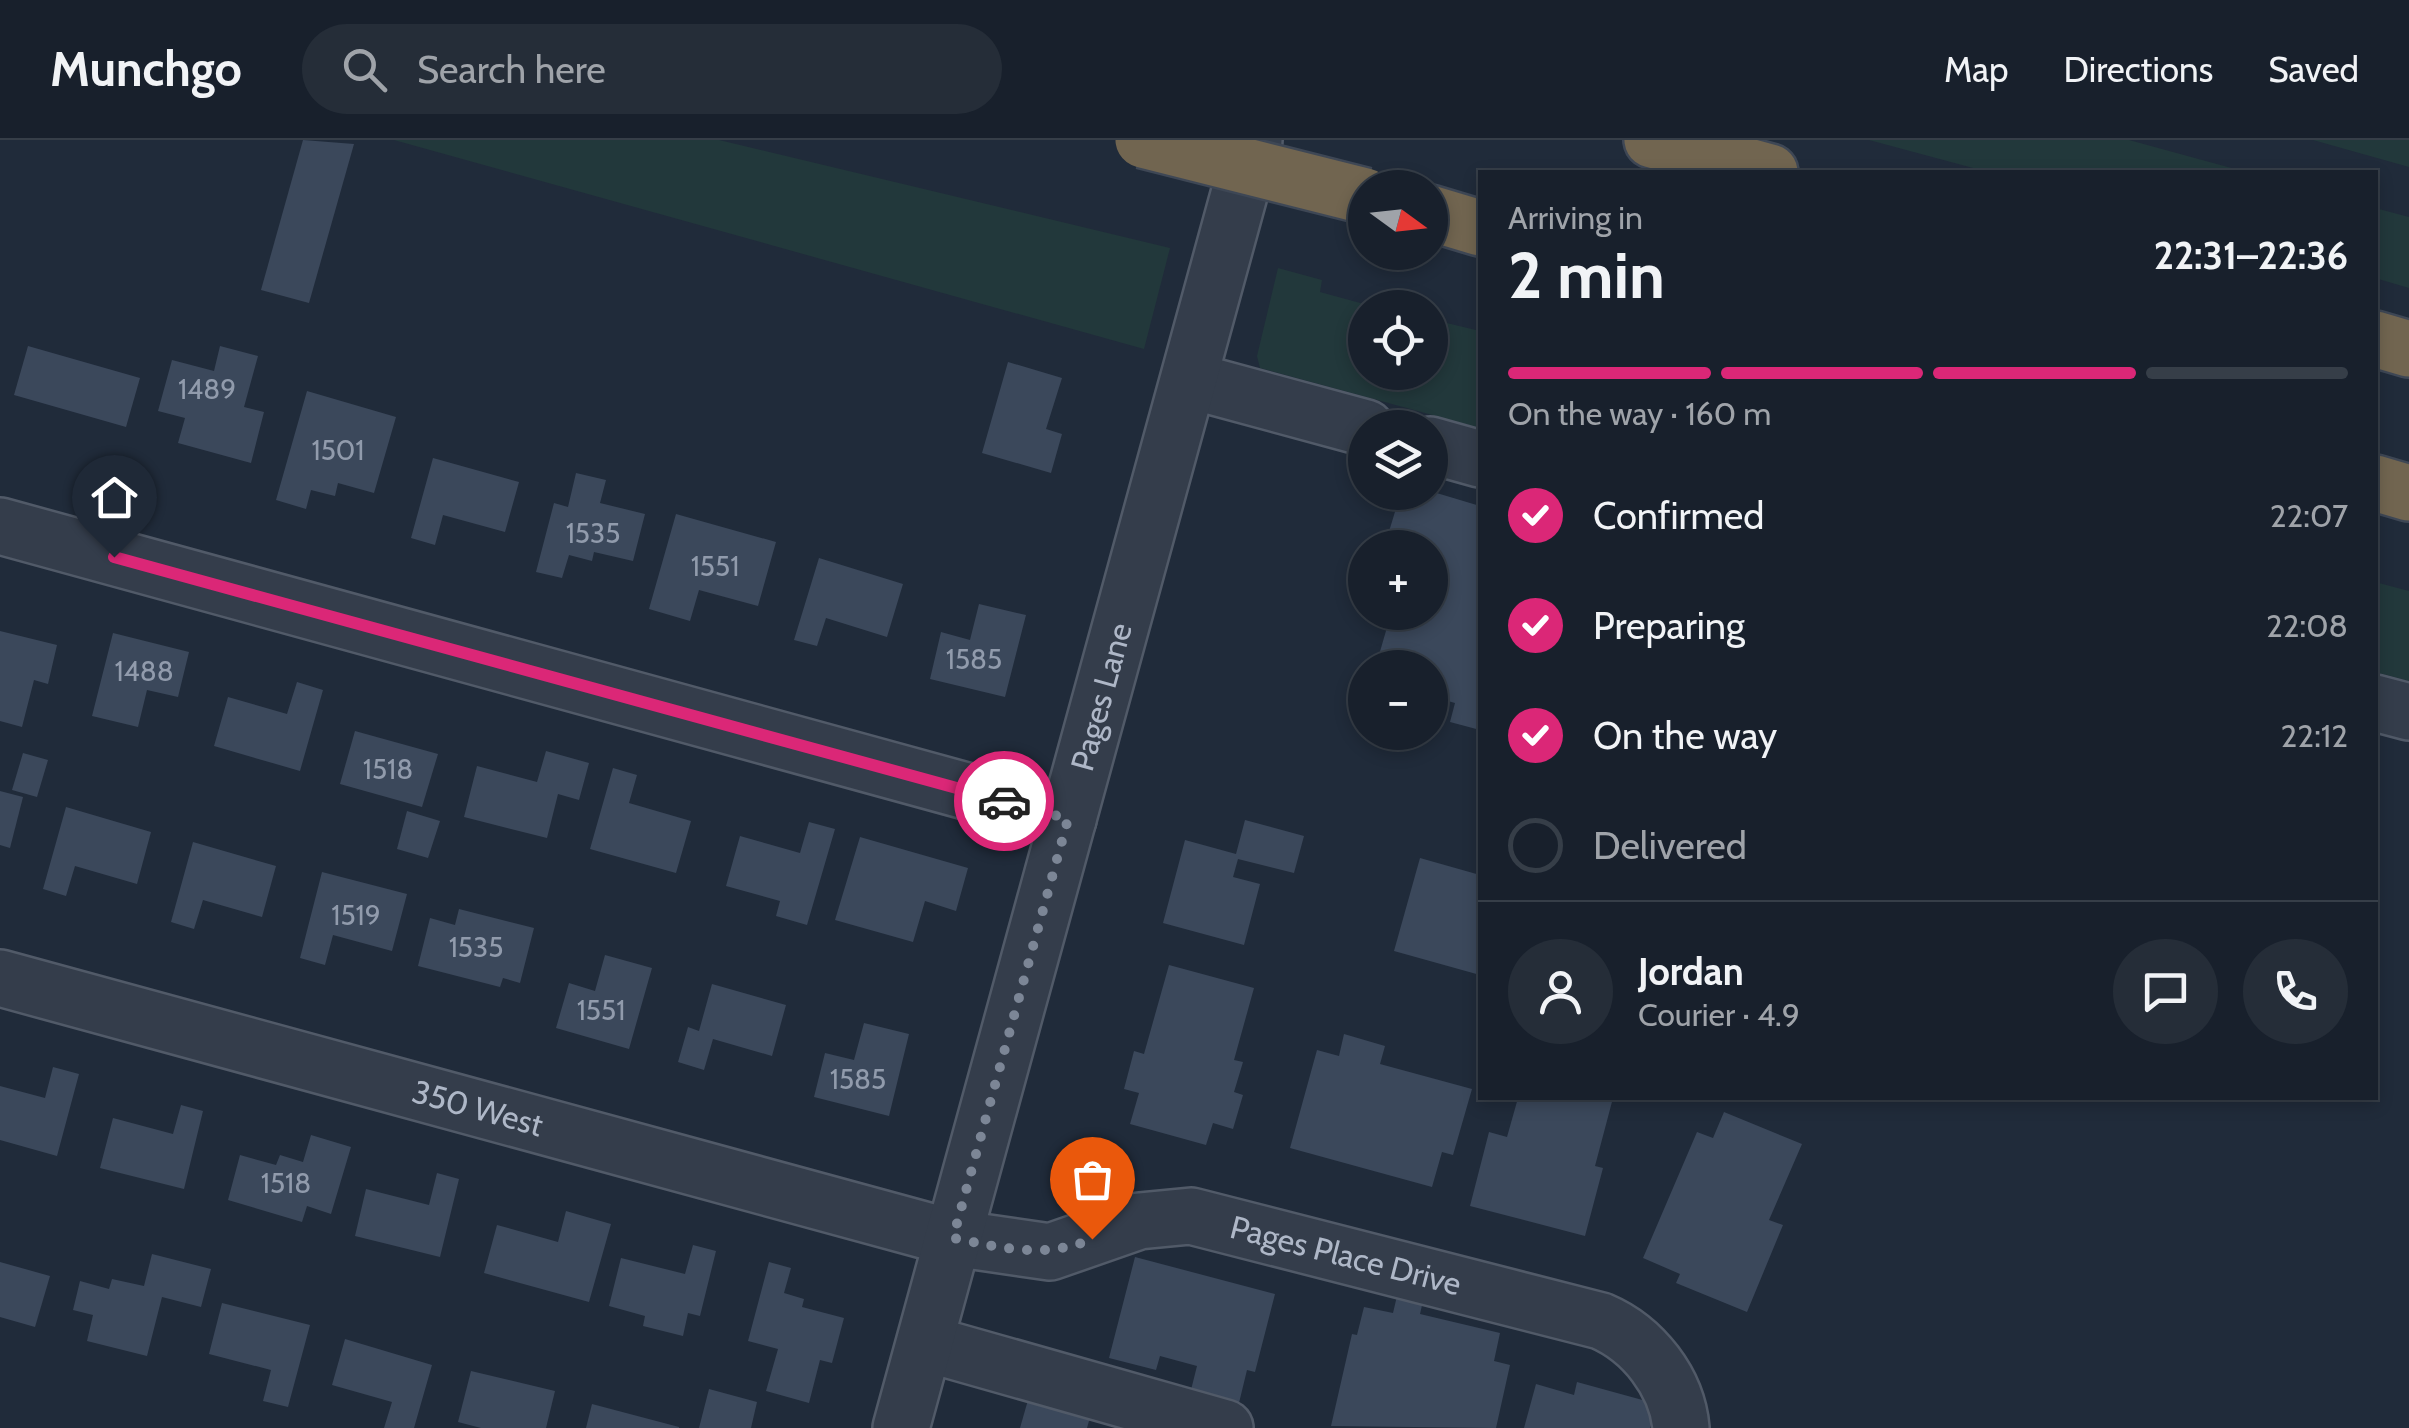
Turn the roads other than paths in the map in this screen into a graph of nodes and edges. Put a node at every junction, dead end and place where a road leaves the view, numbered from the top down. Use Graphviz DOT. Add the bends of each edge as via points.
graph roads {
  1 [pos="1143,140"];
  2 [pos="1254,140"];
  3 [pos="1652,140"];
  4 [pos="1763,170"];
  5 [pos="1348,192"];
  6 [pos="1448,219"];
  7 [pos="1478,227"];
  8 [pos="2378,340"];
  9 [pos="2409,349"];
  10 [pos="1188,380"];
  11 [pos="1348,423"];
  12 [pos="1448,450"];
  13 [pos="1478,457"];
  14 [pos="2378,485"];
  15 [pos="2409,493"];
  16 [pos="0,526"];
  17 [pos="2378,704"];
  18 [pos="2409,712"];
  19 [pos="1068,819"];
  20 [pos="0,978"];
  21 [pos="953,1238"];
  22 [pos="924,1343"];
  23 [pos="901,1428"];
  24 [pos="1225,1428"];
  25 [pos="1681,1428"];
  1 -- 5 [label="highway, bridge"];
  2 -- 10 [label="street, Pages Lane"];
  3 -- 4 [label="highway"];
  6 -- 7 [label="highway"];
  8 -- 9 [label="highway"];
  10 -- 11 [label="street"];
  10 -- 19 [label="street, Pages Lane"];
  12 -- 13 [label="street"];
  14 -- 15 [label="highway"];
  16 -- 19 [label="street"];
  17 -- 18 [label="street"];
  19 -- 21 [label="street, Pages Lane"];
  20 -- 21 [label="street, 350 West"];
  21 -- 22 [label="street, Pages Lane"];
  21 -- 25 [label="street, Pages Place Drive" via="1050,1252 1152,1218 1217,1220 1619,1329 1664,1376"];
  22 -- 23 [label="street, Pages Lane"];
  22 -- 24 [label="street"];
}
